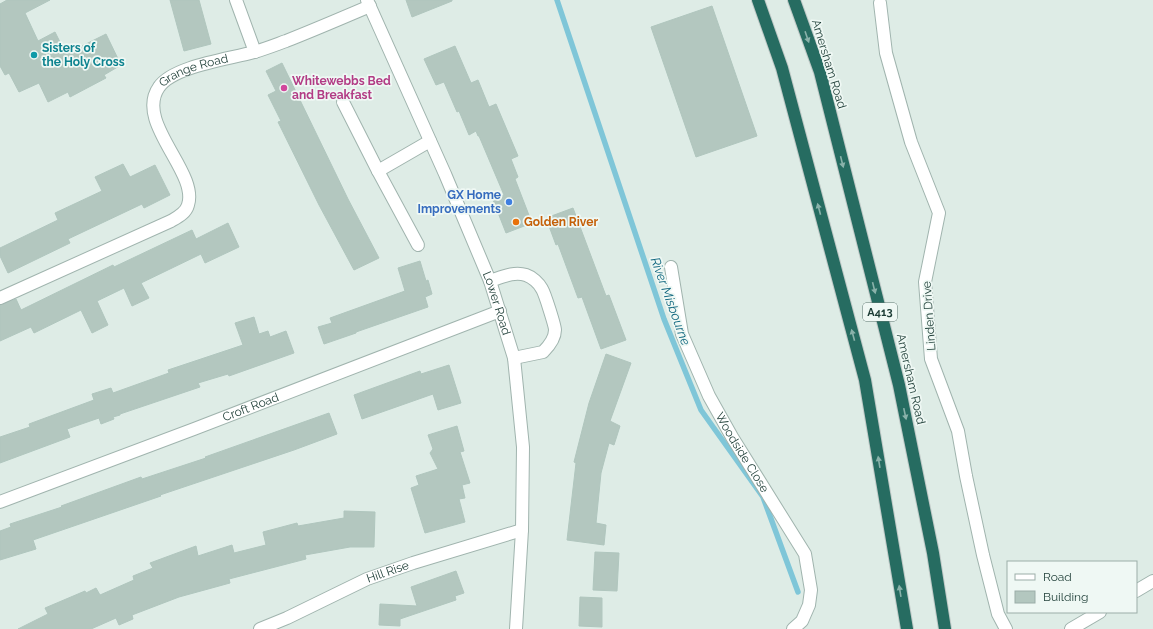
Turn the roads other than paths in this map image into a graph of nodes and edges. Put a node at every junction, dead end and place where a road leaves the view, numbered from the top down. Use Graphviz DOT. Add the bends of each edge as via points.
graph roads {
  1 [pos="236,0"];
  2 [pos="758,0"];
  3 [pos="794,0"];
  4 [pos="368,3"];
  5 [pos="880,3"];
  6 [pos="255,52"];
  7 [pos="343,102"];
  8 [pos="430,141"];
  9 [pos="378,171"];
  10 [pos="418,245"];
  11 [pos="671,267"];
  12 [pos="490,281"];
  13 [pos="0,298"];
  14 [pos="500,311"];
  15 [pos="514,358"];
  16 [pos="0,502"];
  17 [pos="522,530"];
  18 [pos="1153,581"];
  19 [pos="1137,590"];
  20 [pos="1098,613"];
  21 [pos="288,623"];
  22 [pos="260,629"];
  23 [pos="516,629"];
  24 [pos="793,629"];
  25 [pos="906,629"];
  26 [pos="945,629"];
  27 [pos="1006,629"];
  28 [pos="1071,629"];
  1 -- 6 [label="street"];
  25 -- 2 [label="highway, A413, one-way" via="865,380 782,68"];
  3 -- 26 [label="highway, Amersham Road / A413, one-way" via="820,72 899,385 933,553"];
  4 -- 6 [label="street, Grange Road" via="312,31"];
  4 -- 8 [label="street, Lower Road"];
  5 -- 27 [label="street, Linden Drive" via="886,52 911,142 939,213 925,282 932,359 958,431 983,555 998,614"];
  6 -- 13 [label="street, Grange Road" via="186,69 171,76 159,87 153,102 154,120 189,194 188,206 182,215"];
  7 -- 9 [label="street"];
  8 -- 9 [label="street"];
  8 -- 12 [label="street, Lower Road"];
  9 -- 10 [label="street"];
  11 -- 24 [label="street, Woodside Close" via="682,334 709,396 806,554 811,590 809,604 802,621"];
  12 -- 14 [label="street, Lower Road"];
  12 -- 15 [label="street" via="505,276 528,275 542,288 555,330 553,338 543,352"];
  14 -- 15 [label="street, Lower Road"];
  14 -- 16 [label="street, Croft Road"];
  15 -- 17 [label="street, Lower Road" via="523,447"];
  17 -- 21 [label="street, Hill Rise" via="367,579"];
  17 -- 23 [label="street, Lower Road"];
  18 -- 19 [label="street"];
  20 -- 28 [label="street"];
  21 -- 22 [label="street, Hill Rise"];
}
